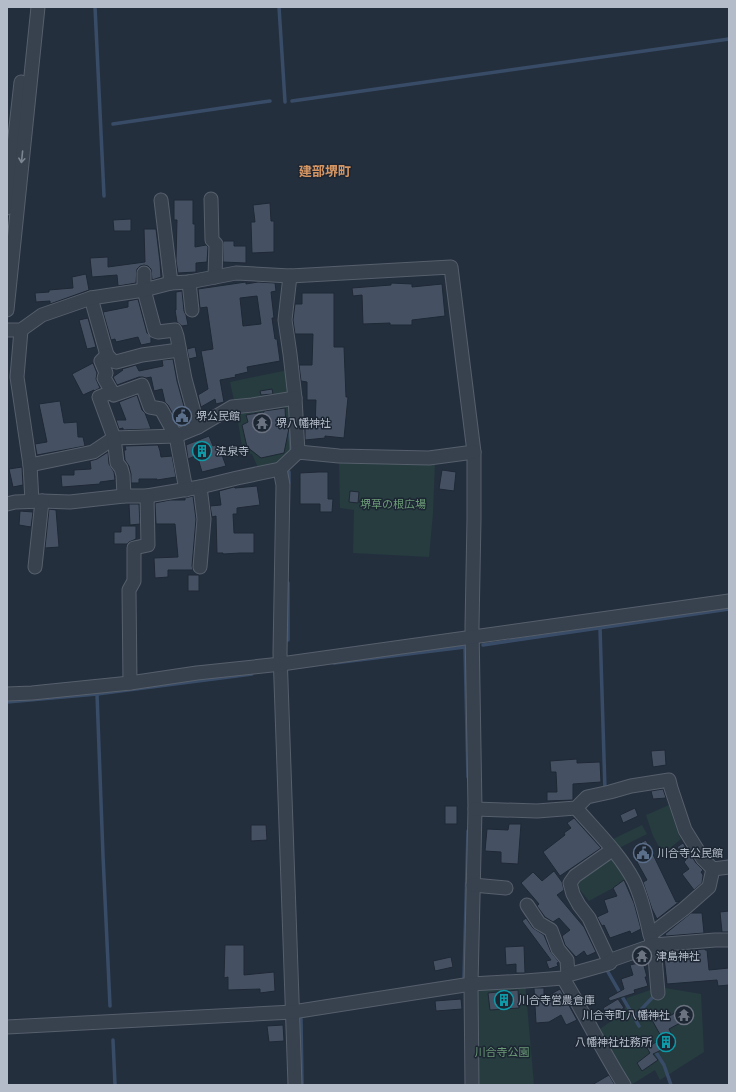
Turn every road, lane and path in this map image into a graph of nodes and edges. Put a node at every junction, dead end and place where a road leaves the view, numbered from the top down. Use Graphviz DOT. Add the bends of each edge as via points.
graph roads {
  1 [pos="29,7"];
  2 [pos="38,7"];
  3 [pos="211,199"];
  4 [pos="161,200"];
  5 [pos="7,208"];
  6 [pos="144,273"];
  7 [pos="290,276"];
  8 [pos="215,277"];
  9 [pos="189,282"];
  10 [pos="171,283"];
  11 [pos="144,290"];
  12 [pos="91,298"];
  13 [pos="7,310"];
  14 [pos="192,310"];
  15 [pos="7,330"];
  16 [pos="21,330"];
  17 [pos="179,350"];
  18 [pos="107,355"];
  19 [pos="112,392"];
  20 [pos="295,398"];
  21 [pos="198,427"];
  22 [pos="176,436"];
  23 [pos="114,438"];
  24 [pos="298,452"];
  25 [pos="474,452"];
  26 [pos="30,465"];
  27 [pos="280,469"];
  28 [pos="200,488"];
  29 [pos="186,490"];
  30 [pos="124,496"];
  31 [pos="147,496"];
  32 [pos="37,501"];
  33 [pos="7,504"];
  34 [pos="35,566"];
  35 [pos="200,567"];
  36 [pos="729,600"];
  37 [pos="472,636"];
  38 [pos="281,664"];
  39 [pos="130,683"];
  40 [pos="7,694"];
  41 [pos="576,808"];
  42 [pos="475,809"];
  43 [pos="612,850"];
  44 [pos="729,867"];
  45 [pos="713,869"];
  46 [pos="473,885"];
  47 [pos="506,888"];
  48 [pos="527,905"];
  49 [pos="652,940"];
  50 [pos="729,940"];
  51 [pos="610,963"];
  52 [pos="566,976"];
  53 [pos="470,984"];
  54 [pos="658,993"];
  55 [pos="293,1012"];
  56 [pos="7,1027"];
  57 [pos="295,1085"];
  58 [pos="472,1085"];
  59 [pos="624,1085"];
  1 -- 5 [label="street"];
  2 -- 13 [label="street, one-way"];
  3 -- 8 [label="street" via="212,240 216,244"];
  4 -- 10 [label="street"];
  6 -- 11 [label="street"];
  7 -- 8 [label="street" via="236,273"];
  7 -- 20 [label="street" via="285,320"];
  7 -- 25 [label="street" via="451,267"];
  8 -- 9 [label="street"];
  9 -- 10 [label="street"];
  9 -- 14 [label="street"];
  10 -- 11 [label="street"];
  11 -- 12 [label="street"];
  11 -- 17 [label="street" via="155,331 175,330"];
  12 -- 16 [label="street" via="42,315"];
  12 -- 18 [label="street"];
  15 -- 16 [label="street"];
  16 -- 26 [label="street" via="17,377"];
  17 -- 18 [label="street" via="142,354 116,362"];
  17 -- 21 [label="street"];
  18 -- 19 [label="street" via="100,360 106,373 104,378"];
  19 -- 22 [label="street" via="114,395 142,385 150,407 161,409"];
  19 -- 23 [label="street" via="100,397"];
  20 -- 21 [label="street" via="232,407"];
  20 -- 24 [label="street"];
  21 -- 22 [label="street"];
  22 -- 23 [label="street"];
  22 -- 29 [label="street"];
  23 -- 26 [label="street" via="93,452"];
  23 -- 30 [label="street" via="117,463 123,475"];
  24 -- 25 [label="street" via="339,456 429,458"];
  24 -- 27 [label="street"];
  25 -- 37 [label="street"];
  26 -- 32 [label="street"];
  27 -- 28 [label="street"];
  27 -- 38 [label="street" via="283,485"];
  28 -- 29 [label="street"];
  28 -- 35 [label="street" via="204,519"];
  29 -- 31 [label="street"];
  30 -- 31 [label="street"];
  30 -- 32 [label="street" via="70,502"];
  31 -- 39 [label="street" via="148,545 134,548 134,581 129,590"];
  32 -- 33 [label="street"];
  32 -- 34 [label="street"];
  36 -- 37 [label="street"];
  37 -- 38 [label="street"];
  37 -- 42 [label="street"];
  38 -- 39 [label="street"];
  38 -- 55 [label="street"];
  39 -- 40 [label="street"];
  41 -- 42 [label="street" via="537,811"];
  41 -- 43 [label="street"];
  41 -- 45 [label="street" via="587,796 669,780 685,830 703,859"];
  42 -- 46 [label="street"];
  43 -- 49 [label="street" via="633,881 644,907"];
  43 -- 51 [label="street" via="575,876 570,883 573,894 589,918"];
  44 -- 45 [label="street"];
  45 -- 49 [label="street" via="709,887"];
  46 -- 47 [label="street"];
  46 -- 53 [label="street"];
  48 -- 52 [label="street" via="539,923 551,930 558,948 567,960"];
  49 -- 50 [label="street"];
  49 -- 51 [label="street"];
  49 -- 54 [label="street"];
  51 -- 52 [label="street"];
  52 -- 53 [label="street"];
  52 -- 59 [label="street" via="606,1056"];
  53 -- 55 [label="street"];
  53 -- 58 [label="street"];
  55 -- 56 [label="street"];
  55 -- 57 [label="street"];
}
